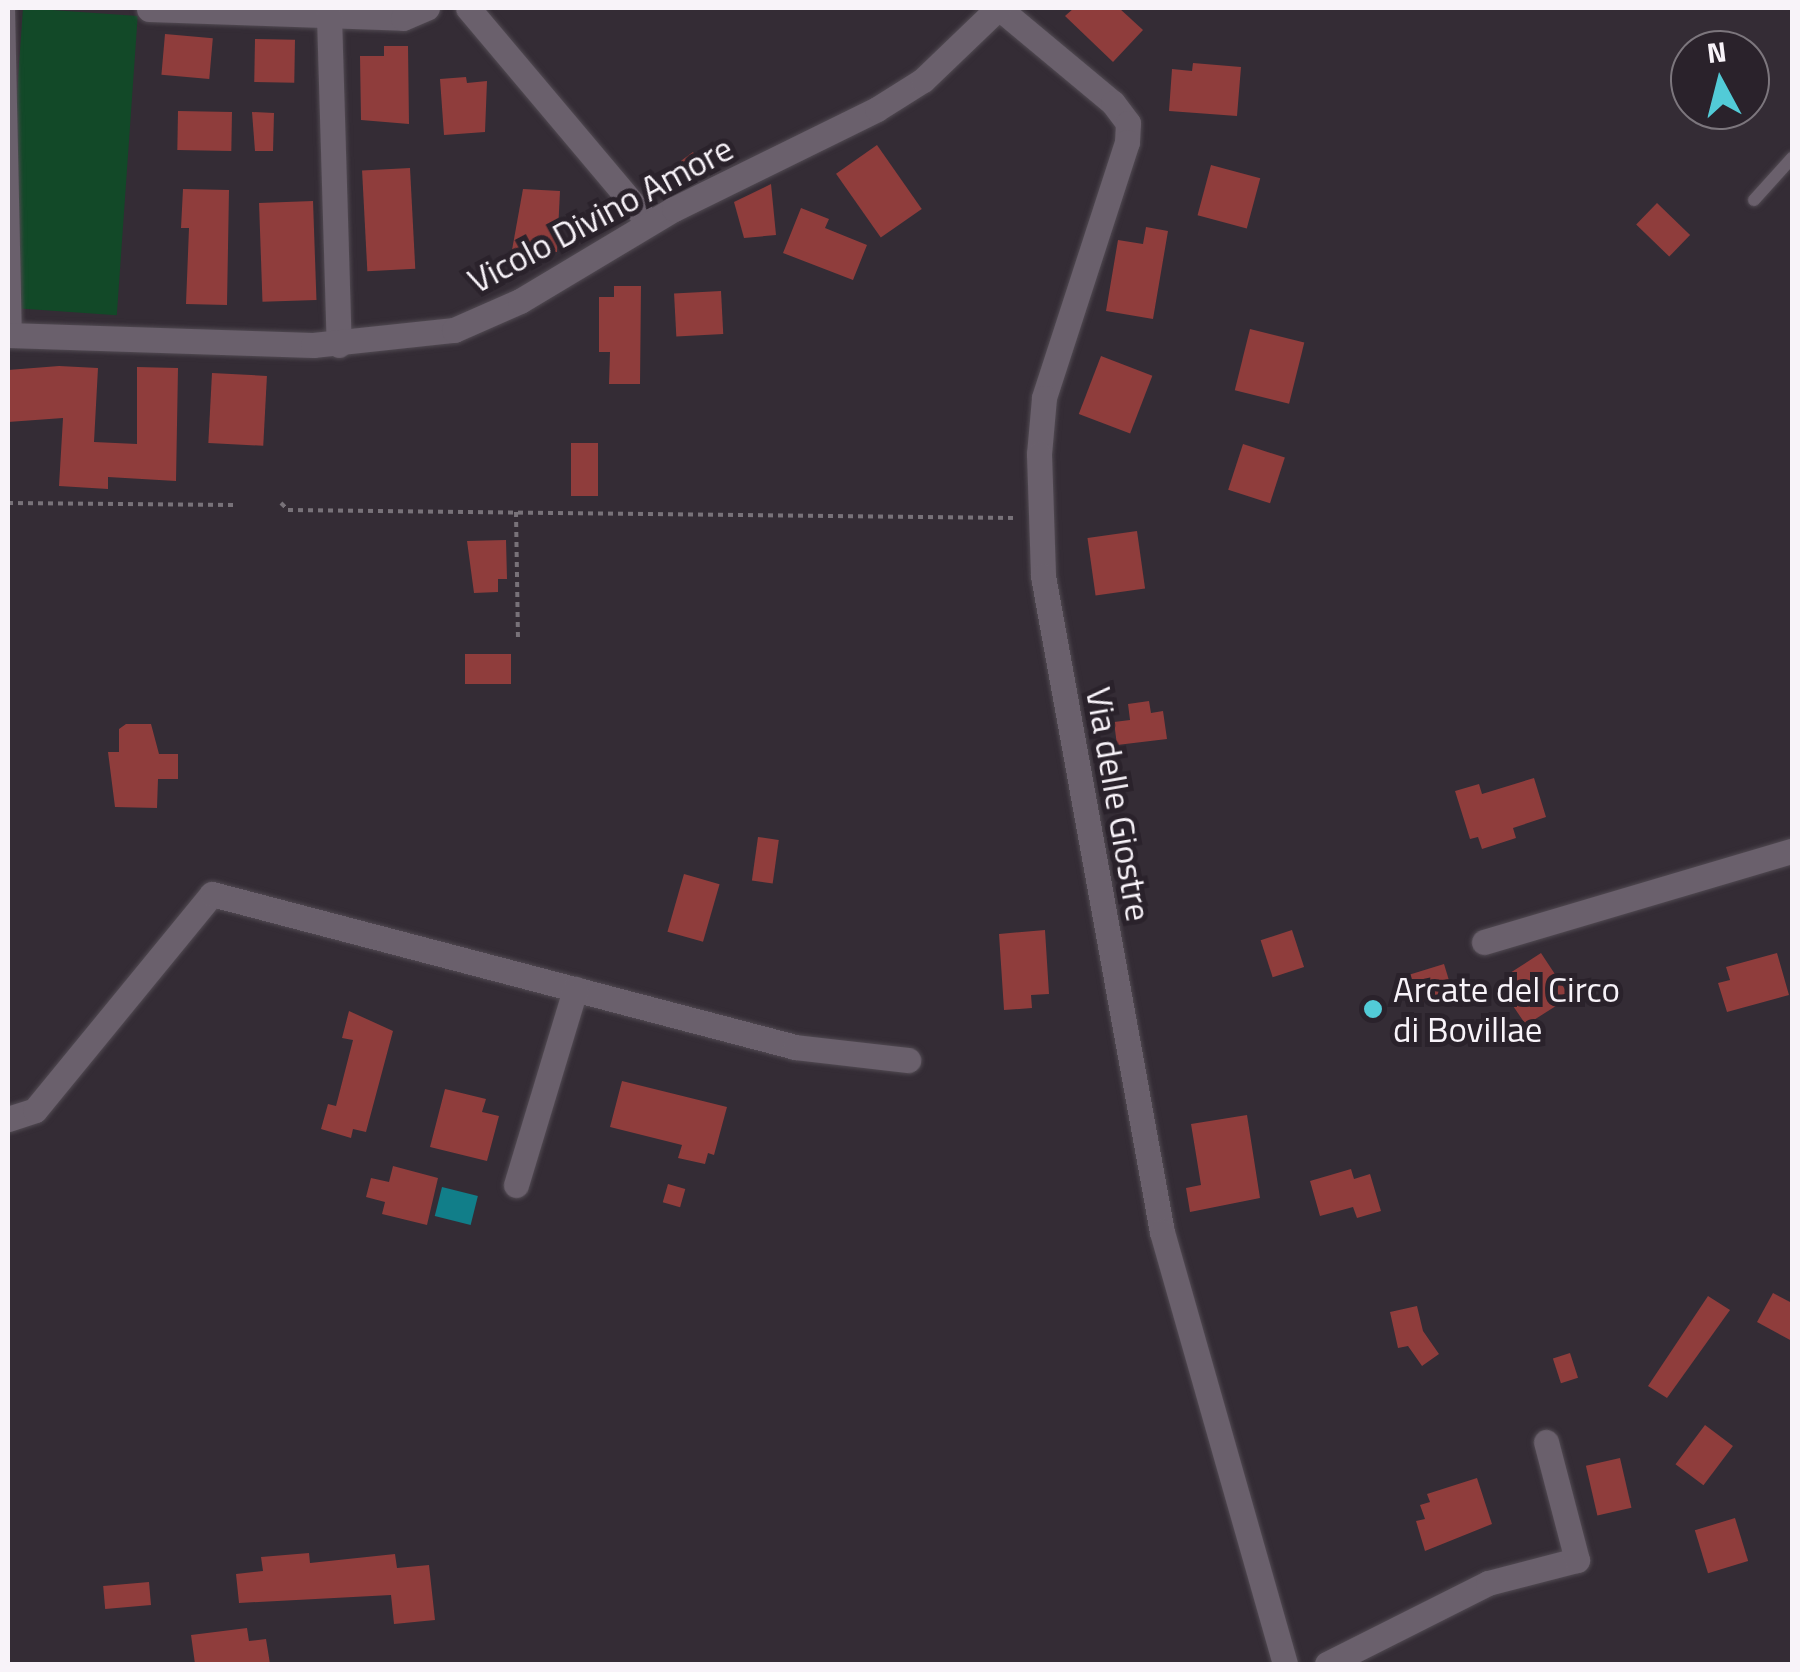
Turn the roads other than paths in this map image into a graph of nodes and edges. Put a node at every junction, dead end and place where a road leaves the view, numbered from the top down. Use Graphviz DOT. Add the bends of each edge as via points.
graph roads {
  1 [pos="9,8"];
  2 [pos="426,8"];
  3 [pos="468,8"];
  4 [pos="998,8"];
  5 [pos="150,9"];
  6 [pos="329,16"];
  7 [pos="9,142"];
  8 [pos="1792,158"];
  9 [pos="1754,200"];
  10 [pos="649,222"];
  11 [pos="12,335"];
  12 [pos="339,345"];
  13 [pos="1792,851"];
  14 [pos="1484,942"];
  15 [pos="575,990"];
  16 [pos="908,1060"];
  17 [pos="8,1118"];
  18 [pos="516,1185"];
  19 [pos="1546,1442"];
  20 [pos="1285,1664"];
  21 [pos="1327,1664"];
  1 -- 7 [label="lane"];
  2 -- 6 [label="street" via="402,18"];
  3 -- 10 [label="street"];
  4 -- 10 [label="street, Vicolo Divino Amore" via="923,80 878,109"];
  4 -- 20 [label="street, Via delle Giostre" via="1113,103 1128,129 1044,398 1040,518 1050,627 1152,1190"];
  5 -- 6 [label="street"];
  6 -- 12 [label="street"];
  7 -- 11 [label="lane"];
  8 -- 9 [label="lane"];
  10 -- 12 [label="street, Vicolo Divino Amore" via="473,323 404,340"];
  11 -- 12 [label="street, Vicolo Divino Amore"];
  13 -- 14 [label="street"];
  15 -- 16 [label="street" via="795,1047"];
  15 -- 17 [label="street" via="212,894 36,1110"];
  15 -- 18 [label="street"];
  19 -- 21 [label="street" via="1577,1560 1488,1583"];
}
